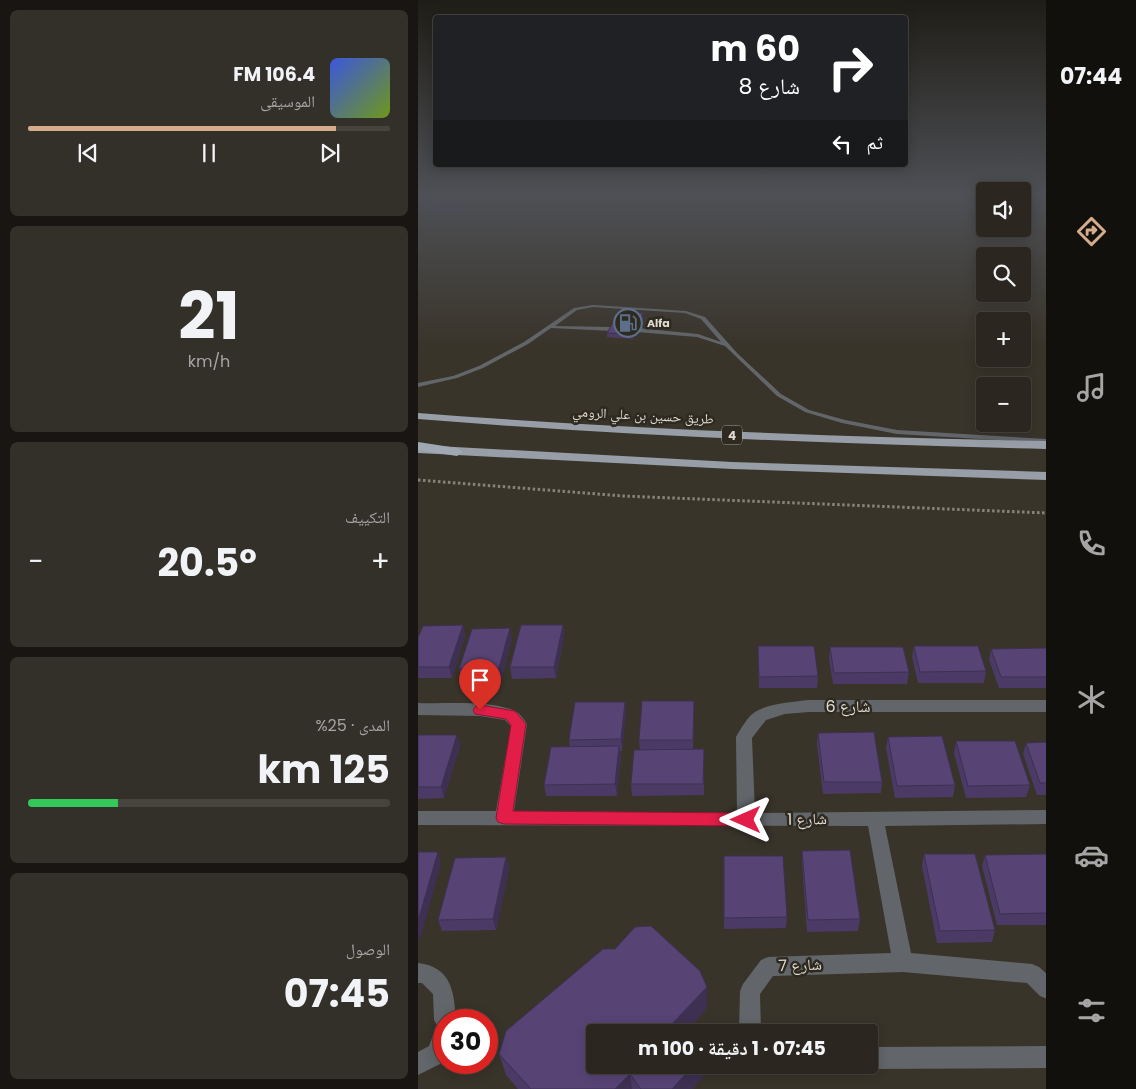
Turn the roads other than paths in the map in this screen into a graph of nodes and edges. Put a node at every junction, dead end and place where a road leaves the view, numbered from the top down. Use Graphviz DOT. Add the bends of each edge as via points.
graph roads {
  1 [pos="552,327"];
  2 [pos="612,328"];
  3 [pos="637,330"];
  4 [pos="728,346"];
  5 [pos="418,386"];
  6 [pos="418,416"];
  7 [pos="1046,443"];
  8 [pos="418,448"];
  9 [pos="457,452"];
  10 [pos="1046,476"];
  11 [pos="1046,706"];
  12 [pos="418,709"];
  13 [pos="1046,817"];
  14 [pos="418,818"];
  15 [pos="504,818"];
  16 [pos="874,818"];
  17 [pos="746,820"];
  18 [pos="903,962"];
  19 [pos="418,973"];
  20 [pos="1046,988"];
  21 [pos="444,1009"];
  22 [pos="750,1024"];
  23 [pos="433,1056"];
  24 [pos="1046,1057"];
  25 [pos="878,1058"];
  26 [pos="418,1064"];
  1 -- 2 [label="lane"];
  1 -- 4 [label="lane" via="576,309 584,307 686,312 704,318"];
  1 -- 5 [label="lane" via="480,366 455,377"];
  3 -- 4 [label="lane" via="698,336"];
  4 -- 7 [label="lane" via="779,395 825,417 897,432"];
  6 -- 7 [label="highway, طريق حسين بن علي الرومي / 4" via="668,432 900,442"];
  8 -- 9 [label="highway"];
  9 -- 10 [label="highway" via="759,467"];
  11 -- 17 [label="street, شارع 6" via="809,706 784,708 760,716 744,737"];
  12 -- 15 [label="street" via="480,710 510,715 519,724"];
  13 -- 16 [label="street, شارع 1"];
  14 -- 15 [label="street, شارع 1"];
  15 -- 17 [label="street, شارع 1"];
  16 -- 17 [label="street, شارع 1"];
  16 -- 18 [label="street"];
  18 -- 20 [label="street, شارع 7" via="1032,974"];
  18 -- 22 [label="street, شارع 7" via="768,967 750,992"];
  19 -- 21 [label="street" via="427,974 443,990"];
  23 -- 26 [label="street"];
  24 -- 25 [label="street"];
}
